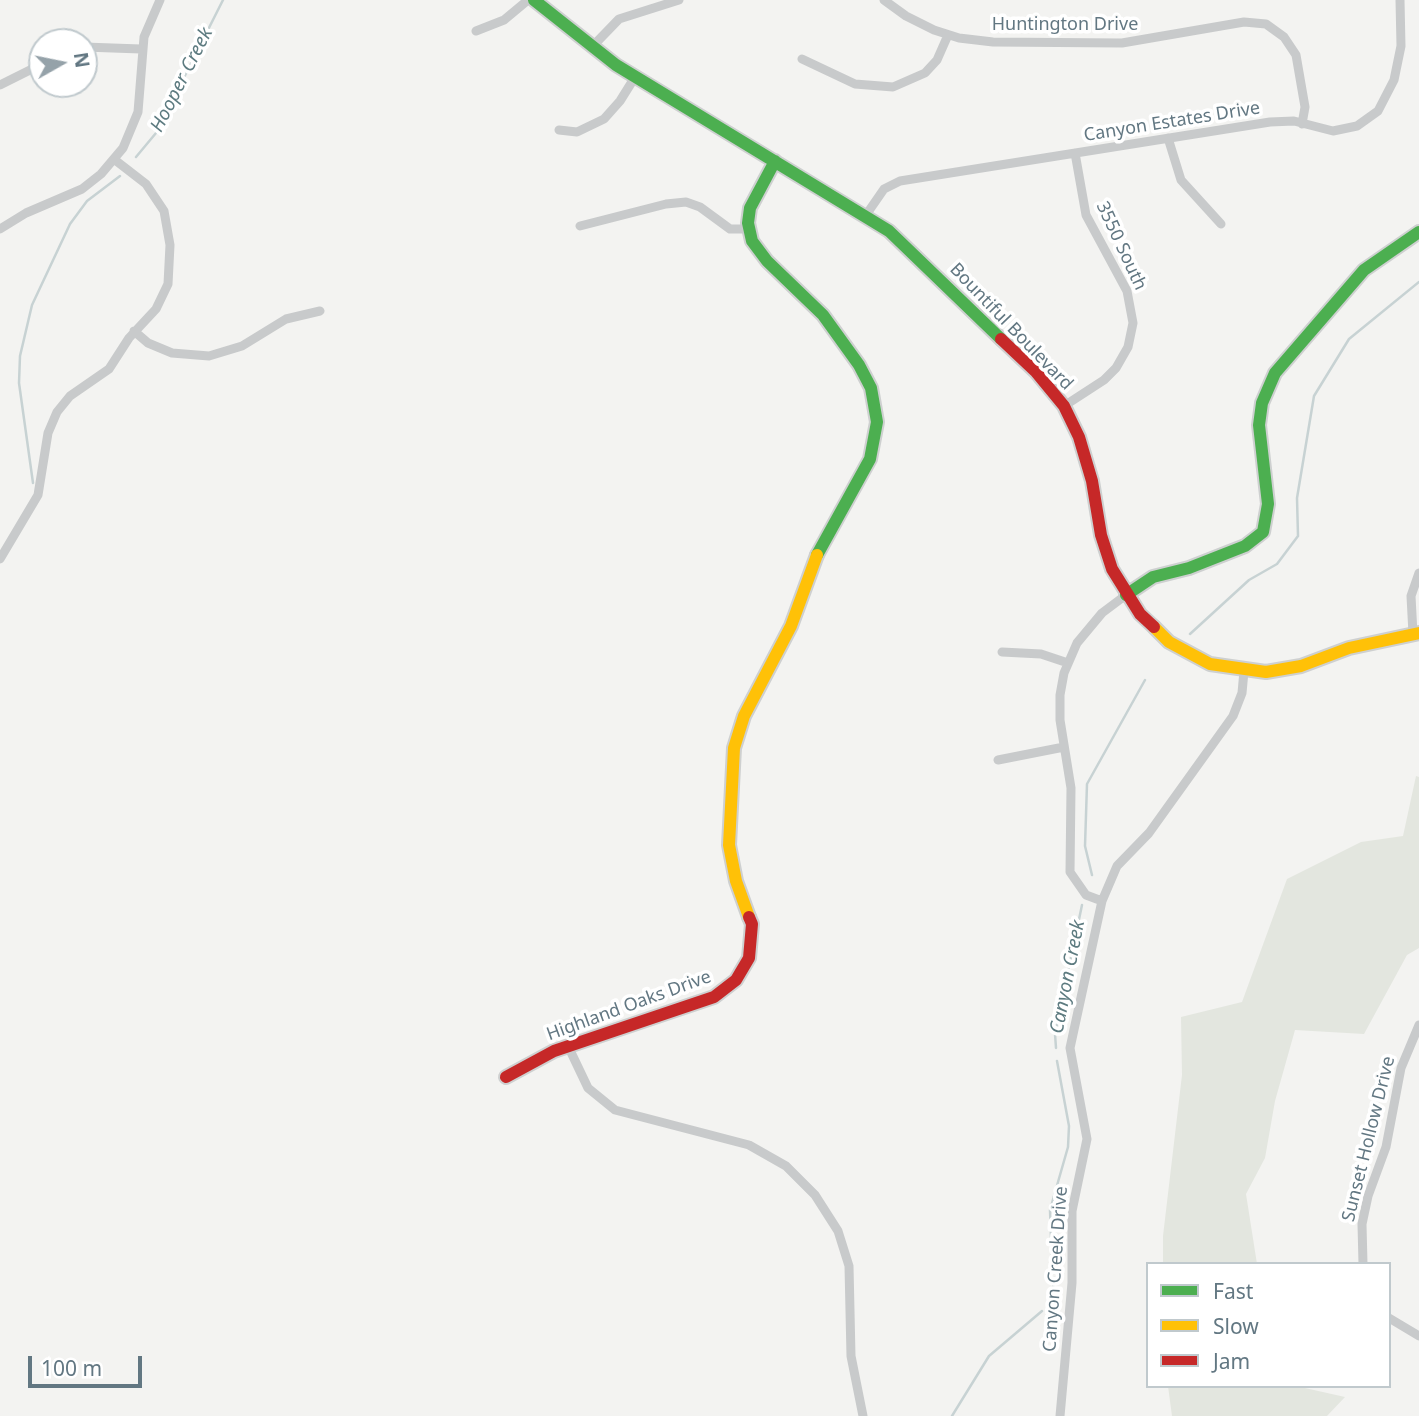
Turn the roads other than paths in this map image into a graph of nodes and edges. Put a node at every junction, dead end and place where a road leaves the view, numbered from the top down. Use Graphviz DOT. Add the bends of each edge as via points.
graph roads {
  1 [pos="160,0"];
  2 [pos="528,0"];
  3 [pos="534,0"];
  4 [pos="679,0"];
  5 [pos="884,0"];
  6 [pos="1400,0"];
  7 [pos="476,32"];
  8 [pos="948,35"];
  9 [pos="98,47"];
  10 [pos="592,48"];
  11 [pos="141,49"];
  12 [pos="802,59"];
  13 [pos="28,71"];
  14 [pos="635,77"];
  15 [pos="0,85"];
  16 [pos="1302,124"];
  17 [pos="559,130"];
  18 [pos="1168,138"];
  19 [pos="1074,153"];
  20 [pos="115,160"];
  21 [pos="775,161"];
  22 [pos="866,215"];
  23 [pos="1221,224"];
  24 [pos="580,226"];
  25 [pos="0,229"];
  26 [pos="749,229"];
  27 [pos="1419,232"];
  28 [pos="320,311"];
  29 [pos="134,331"];
  30 [pos="1063,405"];
  31 [pos="0,559"];
  32 [pos="1419,573"];
  33 [pos="1126,595"];
  34 [pos="1416,634"];
  35 [pos="1002,652"];
  36 [pos="1068,663"];
  37 [pos="1244,671"];
  38 [pos="1064,747"];
  39 [pos="998,760"];
  40 [pos="1102,901"];
  41 [pos="1419,1025"];
  42 [pos="568,1046"];
  43 [pos="506,1077"];
  44 [pos="1363,1262"];
  45 [pos="1391,1319"];
  46 [pos="1419,1336"];
  47 [pos="863,1416"];
  48 [pos="1060,1416"];
  1 -- 11 [label="street"];
  2 -- 7 [label="street" via="504,20"];
  3 -- 10 [label="street, Bountiful Boulevard"];
  4 -- 10 [label="street" via="619,19"];
  5 -- 8 [label="street, Huntington Drive"];
  6 -- 16 [label="street, Canyon Estates Drive" via="1398,69 1378,111 1341,131"];
  8 -- 12 [label="street" via="937,60 925,73 894,87 855,84"];
  8 -- 16 [label="street, Huntington Drive" via="993,42 1113,44 1261,23 1284,37 1296,55 1306,107"];
  9 -- 11 [label="street"];
  10 -- 14 [label="street, Bountiful Boulevard"];
  11 -- 20 [label="street" via="138,112 130,137"];
  13 -- 15 [label="street"];
  14 -- 17 [label="street" via="604,119 577,132"];
  14 -- 21 [label="street, Bountiful Boulevard"];
  16 -- 18 [label="street, Canyon Estates Drive" via="1277,121"];
  18 -- 19 [label="street, Canyon Estates Drive"];
  18 -- 23 [label="street" via="1181,180"];
  19 -- 22 [label="street, Canyon Estates Drive" via="895,183 880,193"];
  19 -- 30 [label="street, 3550 South" via="1086,215 1127,291 1133,323 1128,347 1116,368"];
  20 -- 25 [label="street" via="82,189"];
  20 -- 29 [label="street" via="152,191 164,211 169,234 166,290 156,309"];
  21 -- 22 [label="street, Bountiful Boulevard"];
  21 -- 26 [label="street" via="750,208"];
  22 -- 30 [label="street, Bountiful Boulevard" via="921,260 1036,372"];
  24 -- 26 [label="street" via="686,202 705,209 730,229"];
  26 -- 42 [label="street, Highland Oaks Drive" via="757,250 817,309 864,372 876,409 874,446 821,543 791,625 737,736 729,831 736,881 752,924 746,966 714,997"];
  27 -- 33 [label="street" via="1364,270 1275,373 1262,403 1259,425 1268,511 1258,537 1189,568 1153,577"];
  28 -- 29 [label="street" via="286,319 242,346 209,356 172,353"];
  29 -- 31 [label="street" via="109,369 70,396 57,412 48,433 38,495"];
  30 -- 33 [label="street, Bountiful Boulevard" via="1086,458 1107,557"];
  32 -- 34 [label="street" via="1411,596"];
  33 -- 36 [label="street" via="1088,628"];
  33 -- 37 [label="street, Bountiful Boulevard" via="1149,625 1179,649 1210,664"];
  34 -- 37 [label="street, Bountiful Boulevard" via="1349,648 1290,669"];
  35 -- 36 [label="street" via="1041,654"];
  36 -- 38 [label="street" via="1060,708"];
  37 -- 40 [label="street, Canyon Creek Drive" via="1233,716 1149,834 1118,866"];
  38 -- 39 [label="street"];
  38 -- 40 [label="street" via="1071,788 1070,872 1086,895"];
  40 -- 48 [label="street, Canyon Creek Drive" via="1070,1048 1087,1139 1073,1202 1072,1283"];
  41 -- 44 [label="street, Sunset Hollow Drive" via="1401,1068 1386,1147 1368,1196"];
  42 -- 43 [label="street, Highland Oaks Drive"];
  42 -- 47 [label="street" via="582,1080 607,1106 638,1119 749,1145 786,1166 815,1195 838,1231 849,1266 851,1356"];
  45 -- 46 [label="street"];
}
